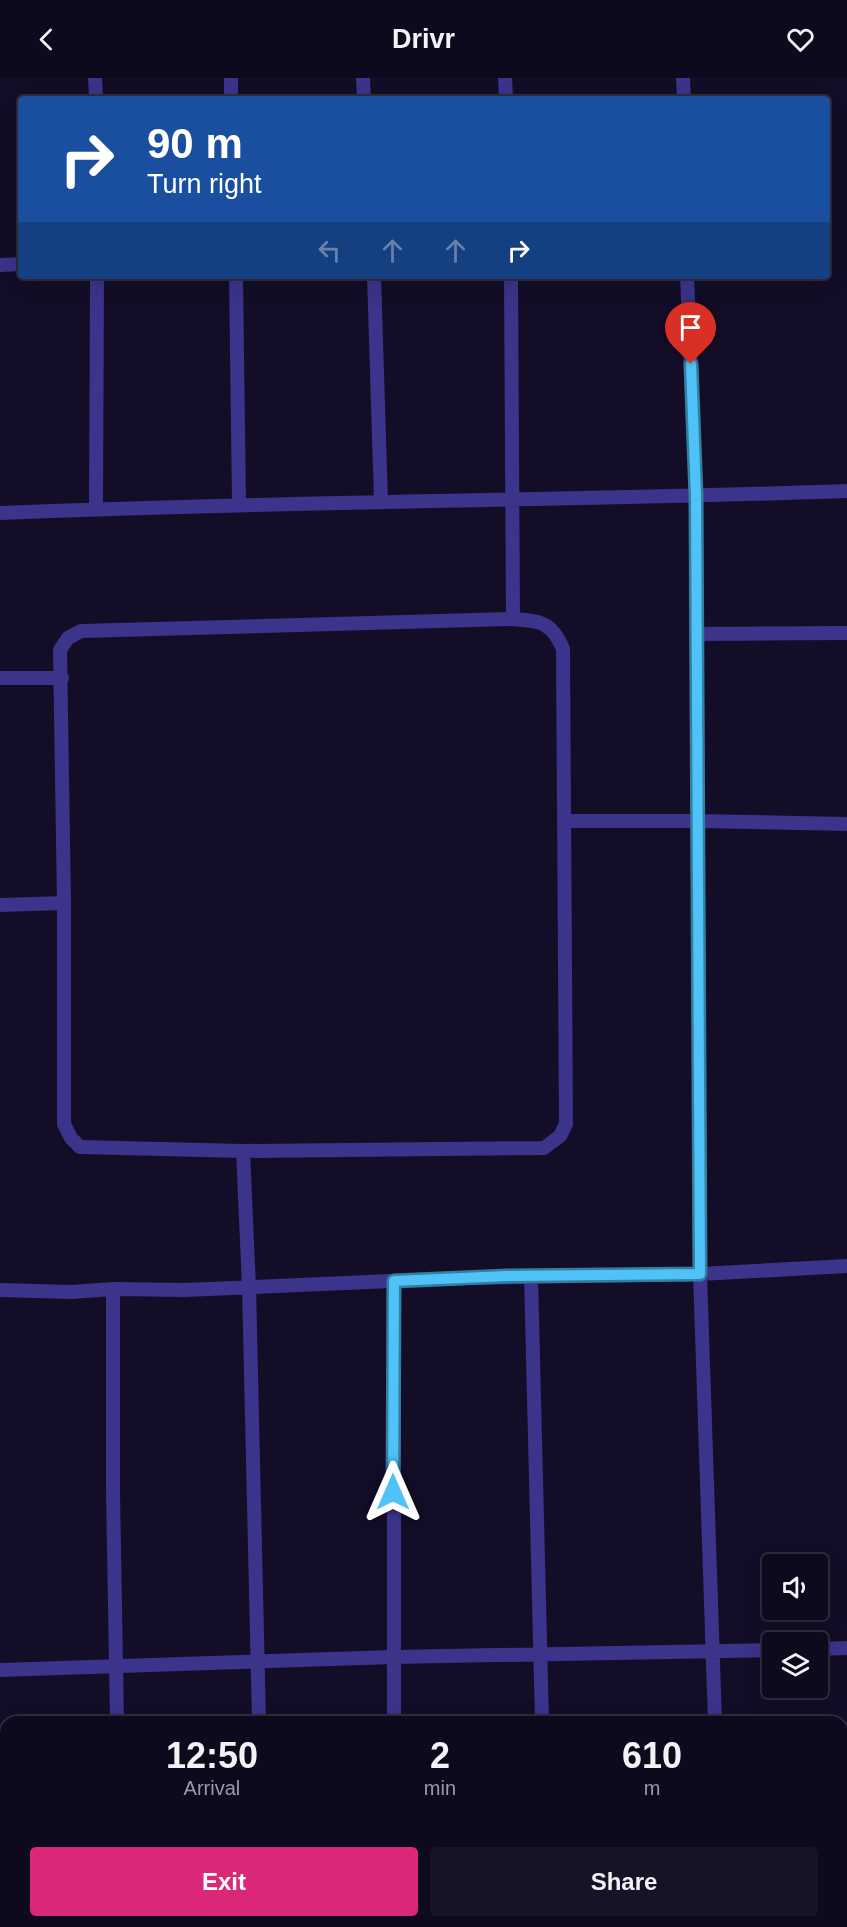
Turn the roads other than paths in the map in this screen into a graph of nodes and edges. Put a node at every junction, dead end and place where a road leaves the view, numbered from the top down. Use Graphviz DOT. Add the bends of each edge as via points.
graph roads {
  1 [pos="95,78"];
  2 [pos="231,78"];
  3 [pos="363,78"];
  4 [pos="505,78"];
  5 [pos="683,78"];
  6 [pos="96,96"];
  7 [pos="231,96"];
  8 [pos="364,96"];
  9 [pos="506,96"];
  10 [pos="684,96"];
  11 [pos="18,264"];
  12 [pos="0,265"];
  13 [pos="97,279"];
  14 [pos="236,279"];
  15 [pos="374,279"];
  16 [pos="511,279"];
  17 [pos="687,279"];
  18 [pos="847,491"];
  19 [pos="696,496"];
  20 [pos="514,499"];
  21 [pos="381,501"];
  22 [pos="239,504"];
  23 [pos="96,509"];
  24 [pos="0,513"];
  25 [pos="513,619"];
  26 [pos="847,633"];
  27 [pos="697,634"];
  28 [pos="0,678"];
  29 [pos="62,678"];
  30 [pos="698,821"];
  31 [pos="564,822"];
  32 [pos="847,824"];
  33 [pos="64,903"];
  34 [pos="0,905"];
  35 [pos="243,1151"];
  36 [pos="847,1266"];
  37 [pos="700,1274"];
  38 [pos="531,1276"];
  39 [pos="394,1281"];
  40 [pos="249,1287"];
  41 [pos="113,1289"];
  42 [pos="0,1290"];
  43 [pos="828,1648"];
  44 [pos="847,1648"];
  45 [pos="762,1650"];
  46 [pos="713,1652"];
  47 [pos="541,1654"];
  48 [pos="393,1657"];
  49 [pos="258,1662"];
  50 [pos="116,1665"];
  51 [pos="0,1670"];
  52 [pos="117,1716"];
  53 [pos="259,1716"];
  54 [pos="394,1716"];
  55 [pos="542,1716"];
  56 [pos="716,1716"];
  1 -- 6 [label="street"];
  2 -- 7 [label="street"];
  3 -- 8 [label="street"];
  4 -- 9 [label="street"];
  5 -- 10 [label="street"];
  11 -- 12 [label="street"];
  13 -- 23 [label="street"];
  14 -- 22 [label="street"];
  15 -- 21 [label="street"];
  16 -- 20 [label="street"];
  17 -- 19 [label="street"];
  18 -- 19 [label="street"];
  19 -- 20 [label="street"];
  19 -- 27 [label="street"];
  20 -- 21 [label="street"];
  20 -- 25 [label="street"];
  21 -- 22 [label="street"];
  22 -- 23 [label="street"];
  23 -- 24 [label="street"];
  25 -- 29 [label="street" via="81,631 68,638 60,650"];
  25 -- 31 [label="street" via="541,621 557,633 563,649"];
  26 -- 27 [label="street"];
  27 -- 30 [label="street"];
  28 -- 29 [label="street"];
  29 -- 33 [label="street"];
  30 -- 31 [label="street"];
  30 -- 32 [label="street"];
  30 -- 37 [label="street"];
  31 -- 35 [label="street" via="566,1124 560,1136 544,1148"];
  33 -- 34 [label="street"];
  33 -- 35 [label="street" via="64,1124 70,1137 80,1147"];
  35 -- 40 [label="street"];
  36 -- 37 [label="street"];
  37 -- 38 [label="street"];
  37 -- 46 [label="street"];
  38 -- 39 [label="street"];
  38 -- 47 [label="street"];
  39 -- 40 [label="street"];
  39 -- 48 [label="street"];
  40 -- 41 [label="street"];
  40 -- 49 [label="street"];
  41 -- 42 [label="street"];
  41 -- 50 [label="street"];
  43 -- 44 [label="street"];
  45 -- 46 [label="street"];
  46 -- 47 [label="street"];
  46 -- 56 [label="street"];
  47 -- 48 [label="street"];
  47 -- 55 [label="street"];
  48 -- 49 [label="street"];
  48 -- 54 [label="street"];
  49 -- 50 [label="street"];
  49 -- 53 [label="street"];
  50 -- 51 [label="street"];
  50 -- 52 [label="street"];
}
